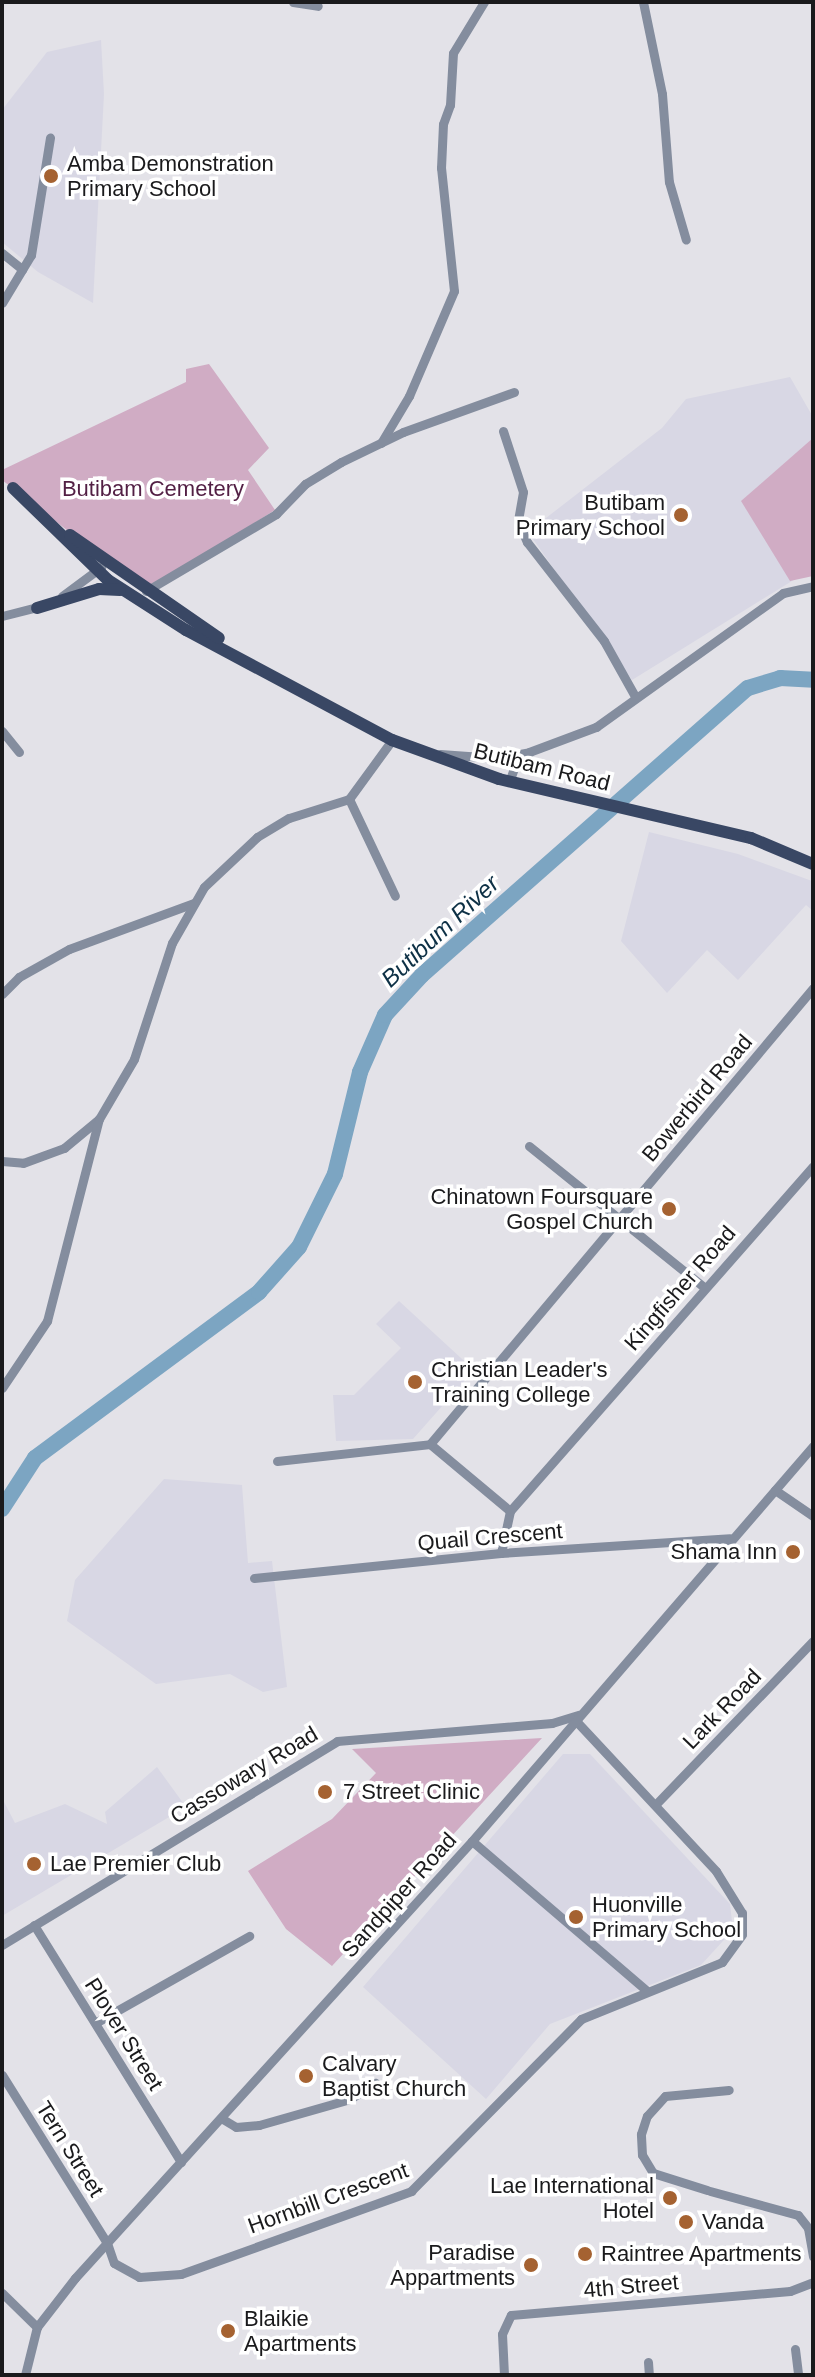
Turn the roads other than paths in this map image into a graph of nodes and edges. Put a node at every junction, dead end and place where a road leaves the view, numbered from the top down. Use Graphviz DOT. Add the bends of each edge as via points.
graph roads {
  1 [pos="293,2"];
  2 [pos="484,2"];
  3 [pos="643,2"];
  4 [pos="318,6"];
  5 [pos="50,138"];
  6 [pos="686,240"];
  7 [pos="2,253"];
  8 [pos="22,269"];
  9 [pos="2,303"];
  10 [pos="514,392"];
  11 [pos="503,431"];
  12 [pos="381,443"];
  13 [pos="7,484"];
  14 [pos="107,571"];
  15 [pos="813,586"];
  16 [pos="140,592"];
  17 [pos="37,608"];
  18 [pos="2,616"];
  19 [pos="636,698"];
  20 [pos="2,731"];
  21 [pos="392,740"];
  22 [pos="19,752"];
  23 [pos="424,754"];
  24 [pos="519,754"];
  25 [pos="509,782"];
  26 [pos="349,799"];
  27 [pos="813,864"];
  28 [pos="395,896"];
  29 [pos="194,903"];
  30 [pos="813,988"];
  31 [pos="2,994"];
  32 [pos="99,1119"];
  33 [pos="529,1146"];
  34 [pos="2,1161"];
  35 [pos="813,1166"];
  36 [pos="619,1220"];
  37 [pos="704,1287"];
  38 [pos="2,1388"];
  39 [pos="430,1444"];
  40 [pos="813,1446"];
  41 [pos="277,1461"];
  42 [pos="775,1490"];
  43 [pos="510,1511"];
  44 [pos="813,1516"];
  45 [pos="730,1538"];
  46 [pos="501,1553"];
  47 [pos="254,1578"];
  48 [pos="813,1641"];
  49 [pos="578,1718"];
  50 [pos="657,1803"];
  51 [pos="472,1841"];
  52 [pos="34,1925"];
  53 [pos="249,1936"];
  54 [pos="2,1945"];
  55 [pos="647,1991"];
  56 [pos="97,2022"];
  57 [pos="2,2075"];
  58 [pos="375,2083"];
  59 [pos="729,2090"];
  60 [pos="221,2118"];
  61 [pos="181,2162"];
  62 [pos="107,2243"];
  63 [pos="813,2257"];
  64 [pos="813,2282"];
  65 [pos="2,2293"];
  66 [pos="37,2327"];
  67 [pos="795,2349"];
  68 [pos="648,2362"];
  69 [pos="25,2375"];
  70 [pos="504,2375"];
  71 [pos="649,2375"];
  72 [pos="798,2375"];
  1 -- 4 [label="street"];
  2 -- 12 [label="street" via="453,53 450,105 443,124 441,168 454,291 409,396"];
  3 -- 6 [label="street" via="662,94 669,182"];
  5 -- 8 [label="street" via="31,255"];
  7 -- 8 [label="street"];
  8 -- 9 [label="street"];
  10 -- 12 [label="street"];
  11 -- 19 [label="street" via="523,492 518,521 527,542 604,641"];
  12 -- 16 [label="street" via="318,475 276,514"];
  13 -- 14 [label="main road, Butibam Road"];
  14 -- 16 [label="main road, Butibam Road"];
  14 -- 17 [label="street"];
  15 -- 19 [label="street" via="783,593"];
  16 -- 17 [label="main road" via="99,589"];
  16 -- 21 [label="main road, Butibam Road" via="186,630"];
  17 -- 18 [label="street"];
  19 -- 24 [label="street" via="596,727"];
  20 -- 22 [label="street"];
  21 -- 23 [label="main road, Butibam Road"];
  21 -- 26 [label="street"];
  23 -- 24 [label="street"];
  23 -- 25 [label="main road, Butibam Road"];
  24 -- 25 [label="street"];
  25 -- 27 [label="main road, Butibam Road" via="751,838"];
  26 -- 28 [label="street"];
  26 -- 29 [label="street" via="289,818 257,837 222,866"];
  29 -- 31 [label="street" via="69,949 19,977"];
  29 -- 32 [label="street" via="172,943 134,1059"];
  30 -- 36 [label="street, Bowerbird Road"];
  32 -- 34 [label="street" via="64,1148 23,1163"];
  32 -- 38 [label="street" via="47,1321"];
  33 -- 36 [label="street"];
  35 -- 37 [label="street, Kingfisher Road"];
  36 -- 37 [label="street"];
  36 -- 39 [label="street, Bowerbird Road"];
  37 -- 43 [label="street, Kingfisher Road"];
  39 -- 41 [label="street"];
  39 -- 43 [label="street"];
  40 -- 42 [label="street, Sandpiper Road"];
  42 -- 44 [label="street"];
  42 -- 45 [label="street, Sandpiper Road"];
  43 -- 46 [label="street, Kingfisher Road"];
  45 -- 46 [label="street, Quail Crescent"];
  45 -- 49 [label="street, Sandpiper Road"];
  46 -- 47 [label="street, Quail Crescent"];
  48 -- 50 [label="street, Lark Road"];
  49 -- 50 [label="street, Hornbill Crescent"];
  49 -- 51 [label="street, Sandpiper Road"];
  49 -- 52 [label="street, Cassowary Road" via="337,1741"];
  50 -- 55 [label="street, Hornbill Crescent" via="716,1871 743,1923 733,1953 722,1962"];
  51 -- 55 [label="street"];
  51 -- 60 [label="street, Sandpiper Road"];
  52 -- 54 [label="street, Cassowary Road"];
  52 -- 56 [label="street, Plover Street"];
  53 -- 56 [label="street"];
  55 -- 62 [label="street, Hornbill Crescent" via="581,2019 411,2191 163,2278 122,2271"];
  56 -- 61 [label="street, Plover Street"];
  57 -- 62 [label="street, Tern Street"];
  58 -- 60 [label="street" via="350,2099 259,2125 236,2127"];
  59 -- 63 [label="street" via="665,2096 647,2116 642,2155 653,2173 798,2215 808,2228"];
  60 -- 61 [label="street, Sandpiper Road"];
  61 -- 62 [label="street, Sandpiper Road"];
  62 -- 66 [label="street, Sandpiper Road"];
  64 -- 70 [label="street, 4th Street" via="790,2291 511,2315 502,2334"];
  65 -- 66 [label="street"];
  66 -- 69 [label="street"];
  67 -- 72 [label="street"];
  68 -- 71 [label="street"];
}
